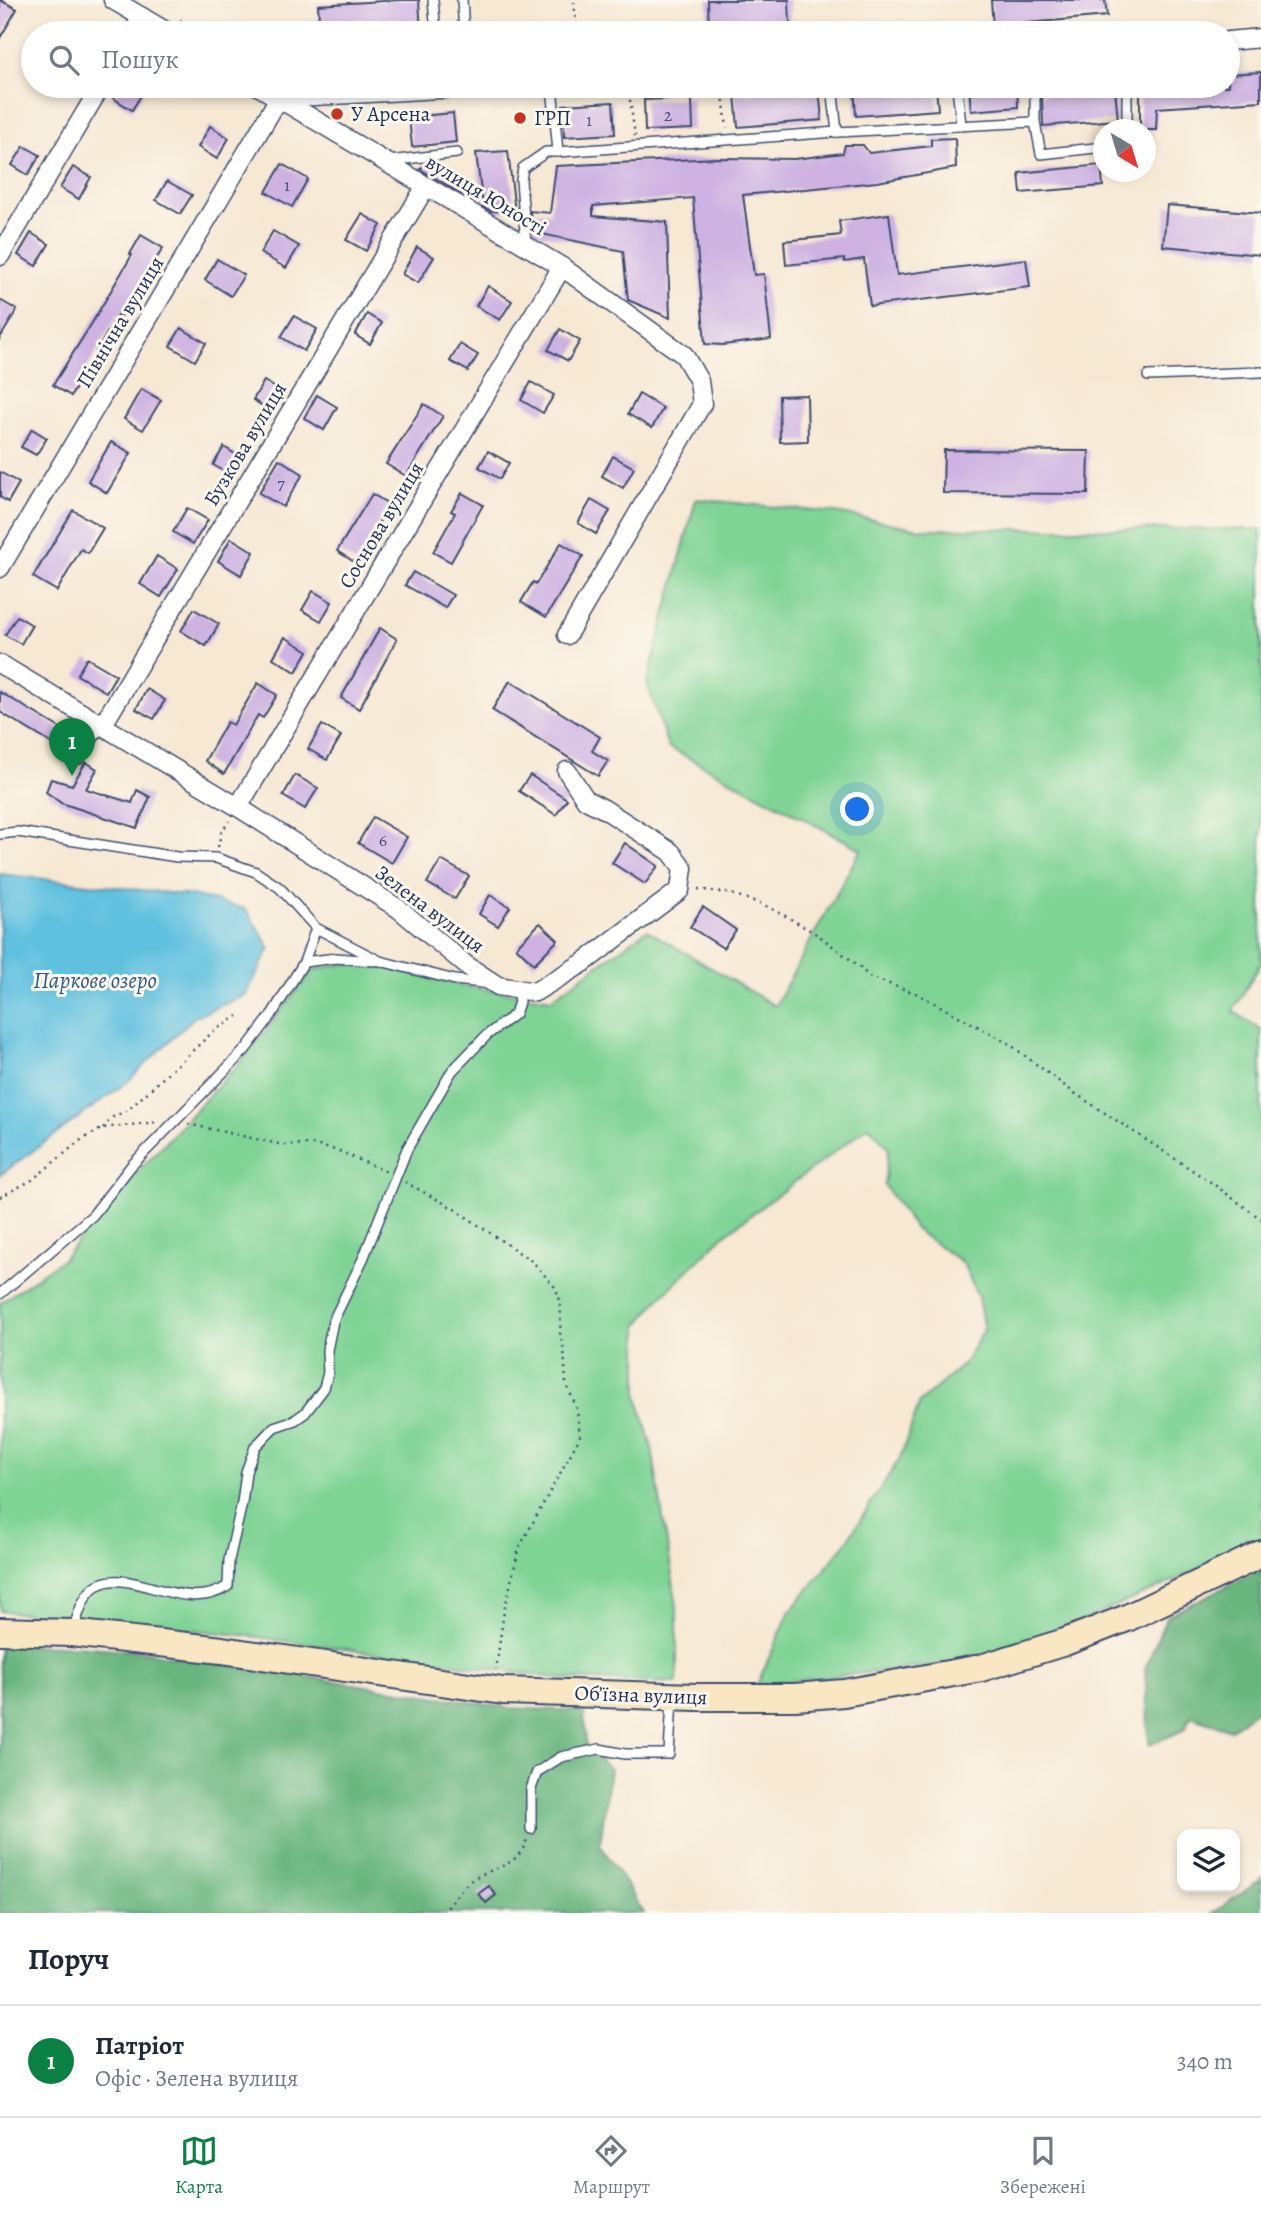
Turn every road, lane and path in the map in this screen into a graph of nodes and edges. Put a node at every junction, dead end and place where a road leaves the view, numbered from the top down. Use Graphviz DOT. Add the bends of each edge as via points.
graph roads {
  1 [pos="113,0"];
  2 [pos="433,0"];
  3 [pos="462,0"];
  4 [pos="574,2"];
  5 [pos="142,17"];
  6 [pos="140,21"];
  7 [pos="149,21"];
  8 [pos="435,21"];
  9 [pos="463,21"];
  10 [pos="576,21"];
  11 [pos="1261,38"];
  12 [pos="1240,40"];
  13 [pos="94,98"];
  14 [pos="278,98"];
  15 [pos="291,98"];
  16 [pos="553,98"];
  17 [pos="630,98"];
  18 [pos="723,98"];
  19 [pos="833,98"];
  20 [pos="958,98"];
  21 [pos="1035,98"];
  22 [pos="1127,98"];
  23 [pos="1128,119"];
  24 [pos="1035,122"];
  25 [pos="961,124"];
  26 [pos="837,132"];
  27 [pos="728,140"];
  28 [pos="636,146"];
  29 [pos="1093,149"];
  30 [pos="558,152"];
  31 [pos="457,153"];
  32 [pos="384,161"];
  33 [pos="426,186"];
  34 [pos="526,246"];
  35 [pos="0,256"];
  36 [pos="562,267"];
  37 [pos="1261,372"];
  38 [pos="1148,376"];
  39 [pos="0,568"];
  40 [pos="568,635"];
  41 [pos="0,664"];
  42 [pos="102,726"];
  43 [pos="79,759"];
  44 [pos="567,771"];
  45 [pos="238,807"];
  46 [pos="0,834"];
  47 [pos="216,858"];
  48 [pos="680,890"];
  49 [pos="316,928"];
  50 [pos="380,961"];
  51 [pos="304,962"];
  52 [pos="498,986"];
  53 [pos="517,989"];
  54 [pos="238,1016"];
  55 [pos="173,1121"];
  56 [pos="103,1128"];
  57 [pos="396,1177"];
  58 [pos="0,1197"];
  59 [pos="1261,1219"];
  60 [pos="0,1294"];
  61 [pos="1261,1555"];
  62 [pos="0,1631"];
  63 [pos="71,1633"];
  64 [pos="494,1690"];
  65 [pos="673,1697"];
  66 [pos="531,1829"];
  67 [pos="443,1913"];
  1 -- 5 [label="street"];
  2 -- 8 [label="lane"];
  3 -- 9 [label="lane"];
  4 -- 10 [label="path"];
  5 -- 6 [label="street"];
  5 -- 7 [label="street"];
  11 -- 12 [label="street"];
  13 -- 35 [label="street"];
  14 -- 39 [label="street, Північна вулиця"];
  15 -- 32 [label="street, вулиця Юності"];
  16 -- 30 [label="lane"];
  17 -- 28 [label="path"];
  18 -- 27 [label="path"];
  19 -- 26 [label="lane"];
  20 -- 25 [label="lane"];
  21 -- 24 [label="lane"];
  22 -- 23 [label="lane"];
  24 -- 25 [label="lane"];
  24 -- 29 [label="lane" via="1041,154"];
  25 -- 26 [label="lane"];
  26 -- 27 [label="lane"];
  27 -- 28 [label="lane"];
  28 -- 30 [label="lane"];
  30 -- 34 [label="lane" via="546,152 523,167"];
  31 -- 32 [label="lane"];
  32 -- 33 [label="street, вулиця Юності"];
  33 -- 34 [label="street, вулиця Юності"];
  33 -- 42 [label="street, Бузкова вулиця"];
  34 -- 36 [label="street, вулиця Юності"];
  36 -- 40 [label="street, вулиця Юності" via="684,355 699,382 702,404"];
  36 -- 45 [label="street, Соснова вулиця"];
  37 -- 38 [label="lane"];
  41 -- 42 [label="street, Зелена вулиця"];
  42 -- 43 [label="lane"];
  42 -- 45 [label="street, Зелена вулиця"];
  44 -- 48 [label="street" via="586,800 671,852 683,868"];
  45 -- 47 [label="path" via="221,833"];
  45 -- 52 [label="street, Зелена вулиця" via="400,909"];
  46 -- 47 [label="lane" via="18,832 177,857"];
  47 -- 49 [label="lane" via="256,872 280,888"];
  48 -- 53 [label="street, Зелена вулиця" via="583,963 535,992"];
  48 -- 59 [label="path" via="704,888 732,894 784,915 818,935 869,977 918,994 1008,1044"];
  49 -- 50 [label="lane"];
  49 -- 51 [label="lane"];
  50 -- 51 [label="lane" via="336,958"];
  50 -- 52 [label="lane"];
  51 -- 55 [label="lane" via="246,1049"];
  52 -- 53 [label="street, Зелена вулиця"];
  53 -- 57 [label="lane" via="515,1014 452,1071"];
  54 -- 56 [label="path" via="215,1030"];
  55 -- 56 [label="path"];
  55 -- 57 [label="path" via="276,1144 311,1144 339,1151"];
  55 -- 60 [label="lane" via="93,1215"];
  56 -- 58 [label="path" via="32,1180"];
  57 -- 63 [label="lane" via="333,1321 324,1388 305,1413 265,1434 250,1460 228,1586 217,1594 197,1597 109,1582 95,1587 84,1600"];
  57 -- 64 [label="path" via="453,1208 533,1262 559,1296 566,1383 577,1409 580,1437 519,1548 504,1611"];
  61 -- 65 [label="main road, Об’їзна вулиця" via="1106,1627 981,1668 844,1693"];
  62 -- 63 [label="main road, Об’їзна вулиця"];
  63 -- 64 [label="main road, Об’їзна вулиця"];
  64 -- 65 [label="main road, Об’їзна вулиця"];
  65 -- 66 [label="lane" via="668,1754 599,1749 554,1761 537,1772 531,1789"];
  66 -- 67 [label="path" via="523,1852 471,1881"];
}
